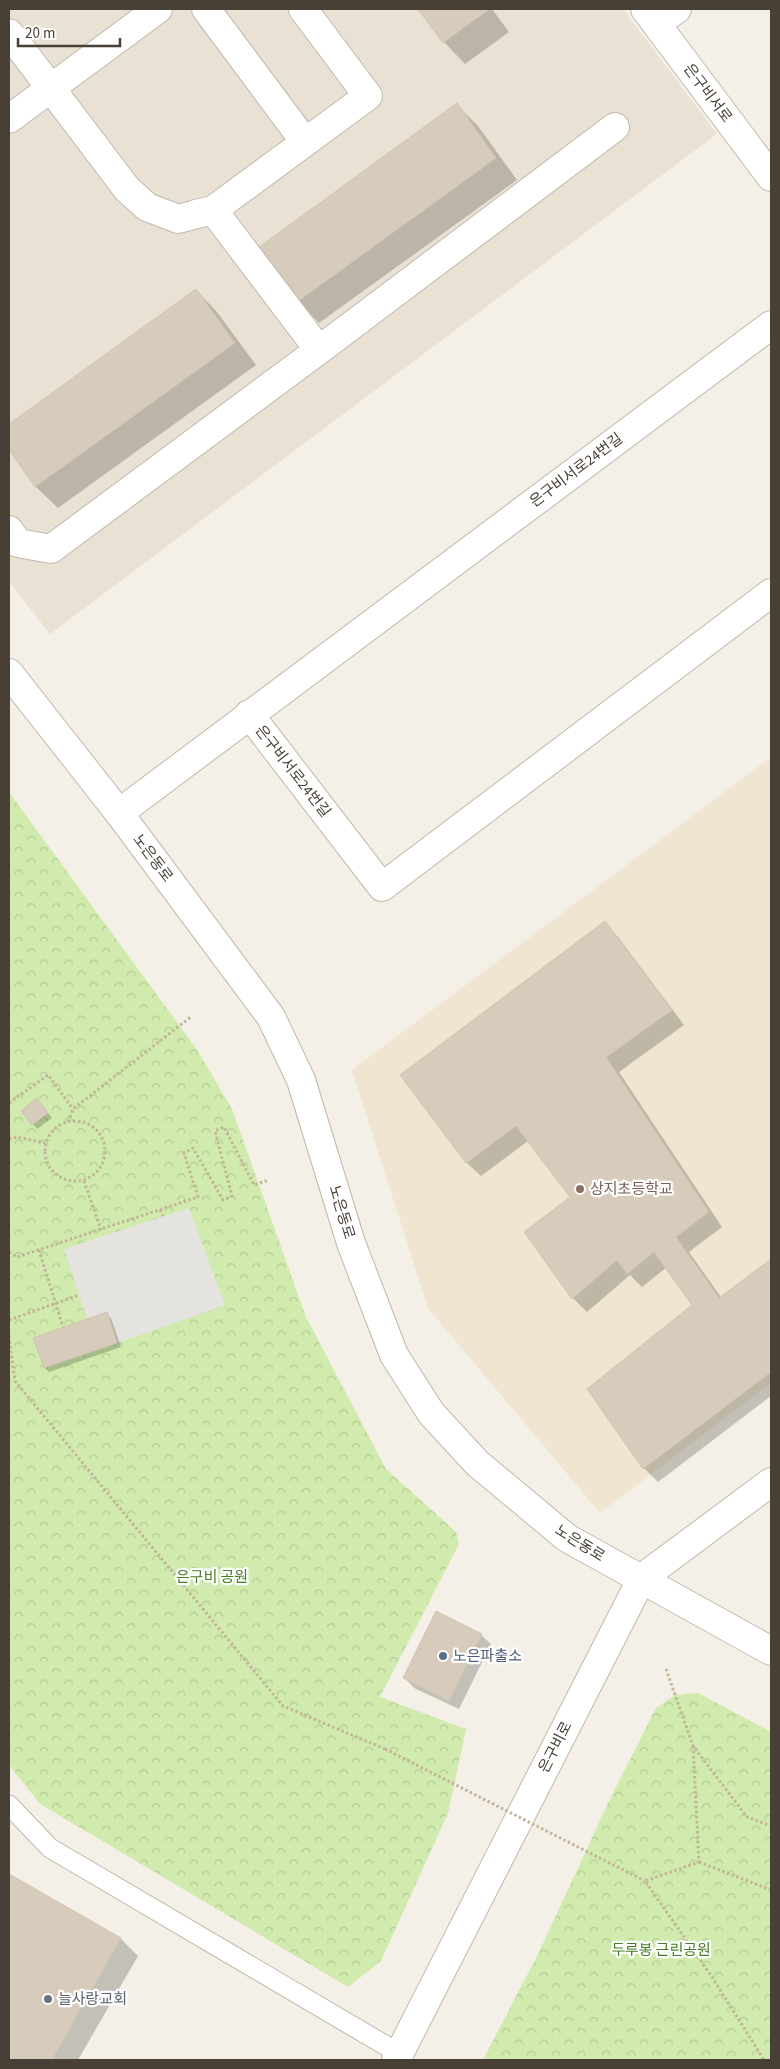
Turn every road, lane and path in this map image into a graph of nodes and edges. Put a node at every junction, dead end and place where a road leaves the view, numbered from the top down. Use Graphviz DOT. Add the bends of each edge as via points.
graph roads {
  1 [pos="158,9"];
  2 [pos="206,9"];
  3 [pos="303,9"];
  4 [pos="659,14"];
  5 [pos="9,33"];
  6 [pos="50,87"];
  7 [pos="9,119"];
  8 [pos="614,127"];
  9 [pos="305,142"];
  10 [pos="771,177"];
  11 [pos="213,210"];
  12 [pos="771,324"];
  13 [pos="319,350"];
  14 [pos="9,530"];
  15 [pos="771,593"];
  16 [pos="9,673"];
  17 [pos="249,714"];
  18 [pos="119,812"];
  19 [pos="192,1016"];
  20 [pos="9,1103"];
  21 [pos="73,1109"];
  22 [pos="68,1122"];
  23 [pos="9,1139"];
  24 [pos="45,1143"];
  25 [pos="270,1180"];
  26 [pos="84,1181"];
  27 [pos="160,1210"];
  28 [pos="163,1216"];
  29 [pos="101,1230"];
  30 [pos="39,1250"];
  31 [pos="9,1252"];
  32 [pos="79,1295"];
  33 [pos="55,1303"];
  34 [pos="9,1320"];
  35 [pos="63,1327"];
  36 [pos="9,1336"];
  37 [pos="771,1482"];
  38 [pos="642,1578"];
  39 [pos="771,1651"];
  40 [pos="666,1669"];
  41 [pos="693,1746"];
  42 [pos="9,1805"];
  43 [pos="771,1826"];
  44 [pos="699,1862"];
  45 [pos="645,1881"];
  46 [pos="771,1890"];
  47 [pos="398,2057"];
  48 [pos="764,2060"];
  1 -- 6 [label="street"];
  2 -- 9 [label="street"];
  3 -- 9 [label="street" via="368,96"];
  4 -- 10 [label="street, 은구비서로"];
  5 -- 6 [label="street"];
  6 -- 7 [label="street"];
  6 -- 11 [label="street" via="127,189 147,207 178,219"];
  8 -- 13 [label="street"];
  9 -- 11 [label="street"];
  11 -- 13 [label="street"];
  12 -- 17 [label="street, 은구비서로24번길"];
  13 -- 14 [label="street" via="51,548 18,543"];
  15 -- 17 [label="street, 은구비서로24번길" via="382,887"];
  16 -- 18 [label="street, 노은동로"];
  17 -- 18 [label="street"];
  18 -- 38 [label="street, 노은동로" via="271,1016 300,1080 351,1243 394,1355 431,1413 477,1463 567,1538"];
  19 -- 21 [label="path"];
  20 -- 21 [label="path" via="48,1075"];
  21 -- 22 [label="path"];
  22 -- 24 [label="path" via="54,1129"];
  22 -- 26 [label="path" via="83,1122 97,1130 104,1143 105,1158 97,1172"];
  23 -- 24 [label="path" via="18,1137"];
  24 -- 26 [label="path" via="46,1159 53,1173 67,1181"];
  25 -- 27 [label="path" via="254,1185 224,1127 215,1131 232,1196 223,1200 193,1148 184,1153 198,1197"];
  26 -- 29 [label="path"];
  27 -- 28 [label="path"];
  27 -- 29 [label="path"];
  29 -- 30 [label="path"];
  30 -- 31 [label="path" via="17,1257"];
  30 -- 33 [label="path"];
  32 -- 33 [label="path"];
  33 -- 34 [label="path"];
  33 -- 35 [label="path"];
  36 -- 45 [label="path, bridge" via="14,1381 283,1706 385,1749"];
  37 -- 38 [label="street, 은구비로"];
  38 -- 39 [label="street, 노은동로"];
  38 -- 47 [label="street, 은구비로"];
  40 -- 41 [label="path"];
  41 -- 43 [label="path" via="746,1817"];
  41 -- 44 [label="path"];
  42 -- 47 [label="lane" via="50,1848"];
  44 -- 45 [label="path"];
  44 -- 46 [label="path"];
  45 -- 48 [label="path" via="712,1977"];
}
